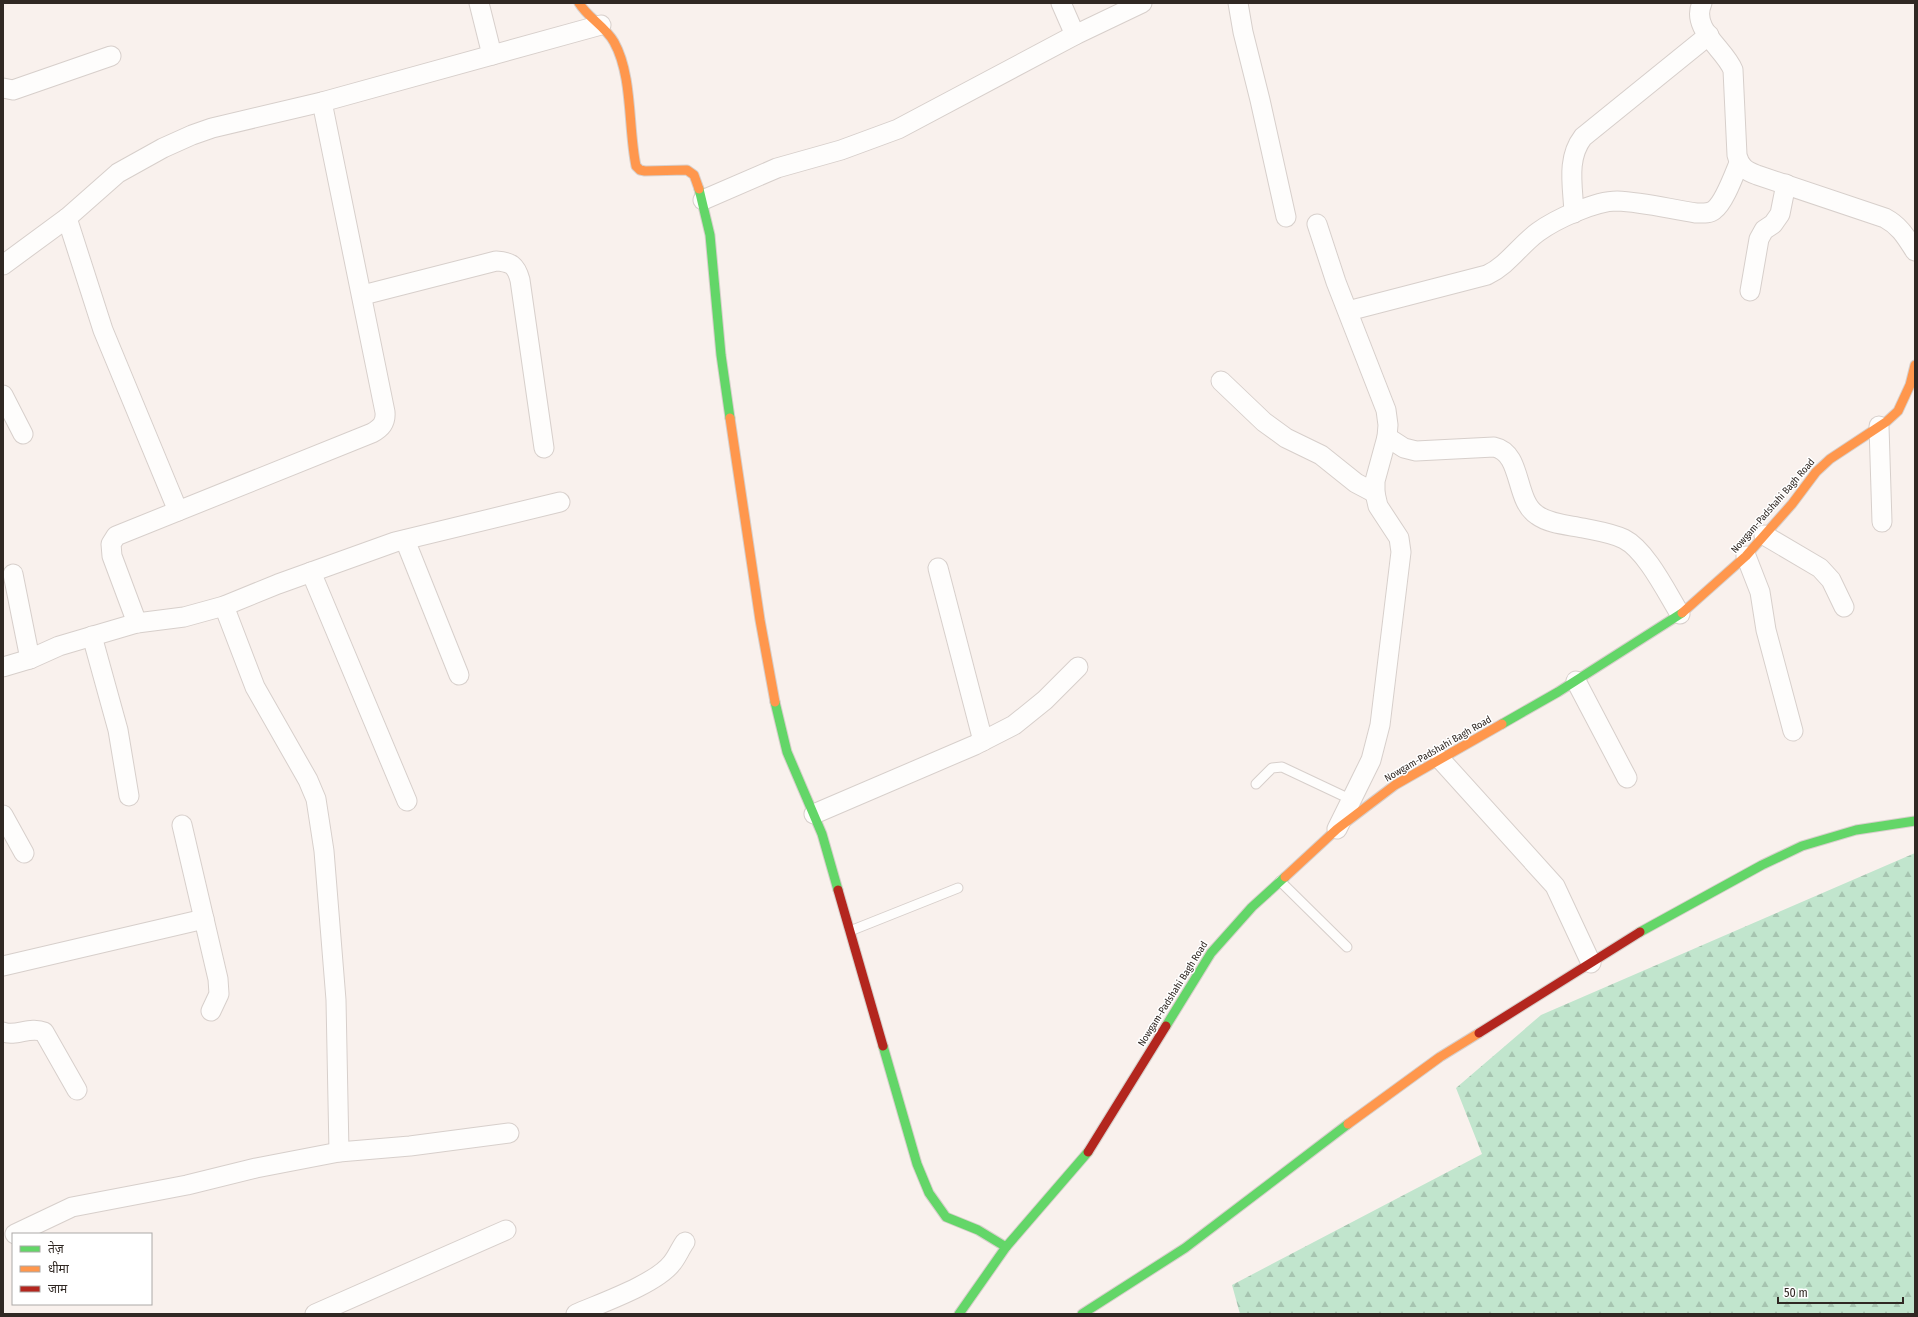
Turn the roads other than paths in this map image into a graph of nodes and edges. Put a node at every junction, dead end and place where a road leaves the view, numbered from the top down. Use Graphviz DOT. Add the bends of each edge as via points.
graph roads {
  1 [pos="479,3"];
  2 [pos="579,3"];
  3 [pos="1061,3"];
  4 [pos="1142,3"];
  5 [pos="1238,3"];
  6 [pos="1702,3"];
  7 [pos="601,25"];
  8 [pos="1075,35"];
  9 [pos="1709,36"];
  10 [pos="492,55"];
  11 [pos="111,56"];
  12 [pos="3,88"];
  13 [pos="322,102"];
  14 [pos="1739,163"];
  15 [pos="1786,184"];
  16 [pos="703,200"];
  17 [pos="1574,213"];
  18 [pos="1286,217"];
  19 [pos="67,218"];
  20 [pos="1317,224"];
  21 [pos="1915,251"];
  22 [pos="3,265"];
  23 [pos="1750,291"];
  24 [pos="363,295"];
  25 [pos="1348,312"];
  26 [pos="1915,365"];
  27 [pos="1221,381"];
  28 [pos="3,395"];
  29 [pos="1879,426"];
  30 [pos="23,434"];
  31 [pos="1388,437"];
  32 [pos="544,448"];
  33 [pos="1375,493"];
  34 [pos="560,502"];
  35 [pos="178,511"];
  36 [pos="1882,522"];
  37 [pos="1764,536"];
  38 [pos="405,540"];
  39 [pos="1746,556"];
  40 [pos="938,568"];
  41 [pos="311,572"];
  42 [pos="13,574"];
  43 [pos="224,606"];
  44 [pos="1844,607"];
  45 [pos="1680,614"];
  46 [pos="137,623"];
  47 [pos="92,636"];
  48 [pos="30,659"];
  49 [pos="3,667"];
  50 [pos="1078,667"];
  51 [pos="459,675"];
  52 [pos="1576,681"];
  53 [pos="1793,731"];
  54 [pos="983,741"];
  55 [pos="1441,760"];
  56 [pos="1628,778"];
  57 [pos="1256,784"];
  58 [pos="129,796"];
  59 [pos="407,800"];
  60 [pos="1352,800"];
  61 [pos="814,814"];
  62 [pos="3,815"];
  63 [pos="1915,822"];
  64 [pos="182,825"];
  65 [pos="1337,830"];
  66 [pos="24,853"];
  67 [pos="1280,881"];
  68 [pos="958,888"];
  69 [pos="204,919"];
  70 [pos="850,931"];
  71 [pos="1347,947"];
  72 [pos="1590,963"];
  73 [pos="3,966"];
  74 [pos="211,1011"];
  75 [pos="3,1032"];
  76 [pos="77,1090"];
  77 [pos="509,1133"];
  78 [pos="339,1152"];
  79 [pos="506,1230"];
  80 [pos="18,1233"];
  81 [pos="12,1236"];
  82 [pos="684,1242"];
  83 [pos="3,1243"];
  84 [pos="1006,1248"];
  85 [pos="316,1314"];
  86 [pos="576,1314"];
  87 [pos="959,1314"];
  88 [pos="1082,1314"];
  1 -- 10 [label="street"];
  2 -- 7 [label="street" via="582,9"];
  3 -- 8 [label="street"];
  4 -- 8 [label="street"];
  5 -- 18 [label="street"];
  6 -- 9 [label="street" via="1701,22"];
  7 -- 10 [label="street"];
  7 -- 16 [label="street" via="614,42 622,67 636,166 645,172 687,170 694,175"];
  8 -- 16 [label="street" via="898,130 841,150 777,168"];
  9 -- 14 [label="street" via="1734,70"];
  9 -- 17 [label="street" via="1583,137 1573,152"];
  10 -- 13 [label="street"];
  11 -- 12 [label="street" via="13,90"];
  13 -- 19 [label="street" via="212,128 164,148 118,173"];
  13 -- 24 [label="street"];
  14 -- 15 [label="street" via="1747,171"];
  14 -- 17 [label="street" via="1720,204 1714,211 1707,213 1616,201"];
  15 -- 21 [label="street" via="1885,218 1903,231"];
  15 -- 23 [label="street" via="1780,214 1759,239"];
  16 -- 61 [label="street" via="710,235 721,355 740,499 760,620 787,752"];
  17 -- 25 [label="street" via="1547,225 1498,270 1487,275"];
  19 -- 22 [label="street"];
  19 -- 35 [label="street" via="103,330"];
  20 -- 25 [label="street"];
  24 -- 32 [label="street" via="496,261 512,263 520,280"];
  24 -- 35 [label="street" via="386,418 380,428"];
  25 -- 31 [label="street" via="1386,410"];
  26 -- 29 [label="street, Nowgam-Padshahi Bagh Road" via="1910,385 1898,411"];
  27 -- 33 [label="street" via="1264,422 1286,438 1321,455 1356,483"];
  28 -- 30 [label="street"];
  29 -- 36 [label="street"];
  29 -- 37 [label="street, Nowgam-Padshahi Bagh Road" via="1821,468"];
  31 -- 33 [label="street" via="1375,481"];
  31 -- 45 [label="street" via="1404,448 1416,451 1501,448 1509,456 1532,511 1546,520 1625,539 1643,555"];
  33 -- 60 [label="street" via="1378,506 1399,538 1401,552 1380,726 1371,760"];
  34 -- 38 [label="street"];
  35 -- 46 [label="street" via="119,534 111,544 112,556"];
  37 -- 39 [label="street, Nowgam-Padshahi Bagh Road"];
  37 -- 44 [label="street" via="1827,574"];
  38 -- 41 [label="street"];
  38 -- 51 [label="street"];
  39 -- 45 [label="street, Nowgam-Padshahi Bagh Road"];
  39 -- 53 [label="street" via="1760,592 1766,630"];
  40 -- 54 [label="street"];
  41 -- 43 [label="street"];
  41 -- 59 [label="street"];
  42 -- 48 [label="street"];
  43 -- 46 [label="street" via="184,617"];
  43 -- 78 [label="street" via="255,687 308,780 316,799 324,851 336,1000"];
  45 -- 52 [label="street, Nowgam-Padshahi Bagh Road"];
  46 -- 47 [label="street"];
  47 -- 48 [label="street" via="59,646"];
  47 -- 58 [label="street" via="118,730"];
  48 -- 49 [label="street"];
  50 -- 54 [label="street" via="1045,700 1014,725"];
  52 -- 55 [label="street, Nowgam-Padshahi Bagh Road"];
  52 -- 56 [label="street"];
  54 -- 61 [label="street"];
  55 -- 65 [label="street, Nowgam-Padshahi Bagh Road" via="1395,785"];
  55 -- 72 [label="street" via="1555,886"];
  57 -- 60 [label="lane" via="1272,768 1282,767"];
  60 -- 65 [label="street"];
  61 -- 70 [label="street"];
  62 -- 66 [label="street"];
  63 -- 72 [label="street" via="1856,830 1802,846 1762,865 1646,929"];
  64 -- 69 [label="street"];
  65 -- 67 [label="street, Nowgam-Padshahi Bagh Road"];
  67 -- 71 [label="lane"];
  67 -- 84 [label="street, Nowgam-Padshahi Bagh Road" via="1252,907 1211,953 1084,1159"];
  68 -- 70 [label="lane"];
  69 -- 73 [label="street"];
  69 -- 74 [label="street" via="219,988 218,999"];
  70 -- 84 [label="street" via="916,1164 928,1193 946,1217 978,1230"];
  72 -- 88 [label="street" via="1440,1057 1184,1248"];
  75 -- 76 [label="street" via="8,1034 35,1029 44,1032"];
  77 -- 78 [label="street"];
  78 -- 80 [label="street" via="72,1207"];
  79 -- 85 [label="street"];
  81 -- 83 [label="street"];
  82 -- 86 [label="street" via="672,1264 661,1274"];
  84 -- 87 [label="street, Nowgam-Padshahi Bagh Road"];
}
